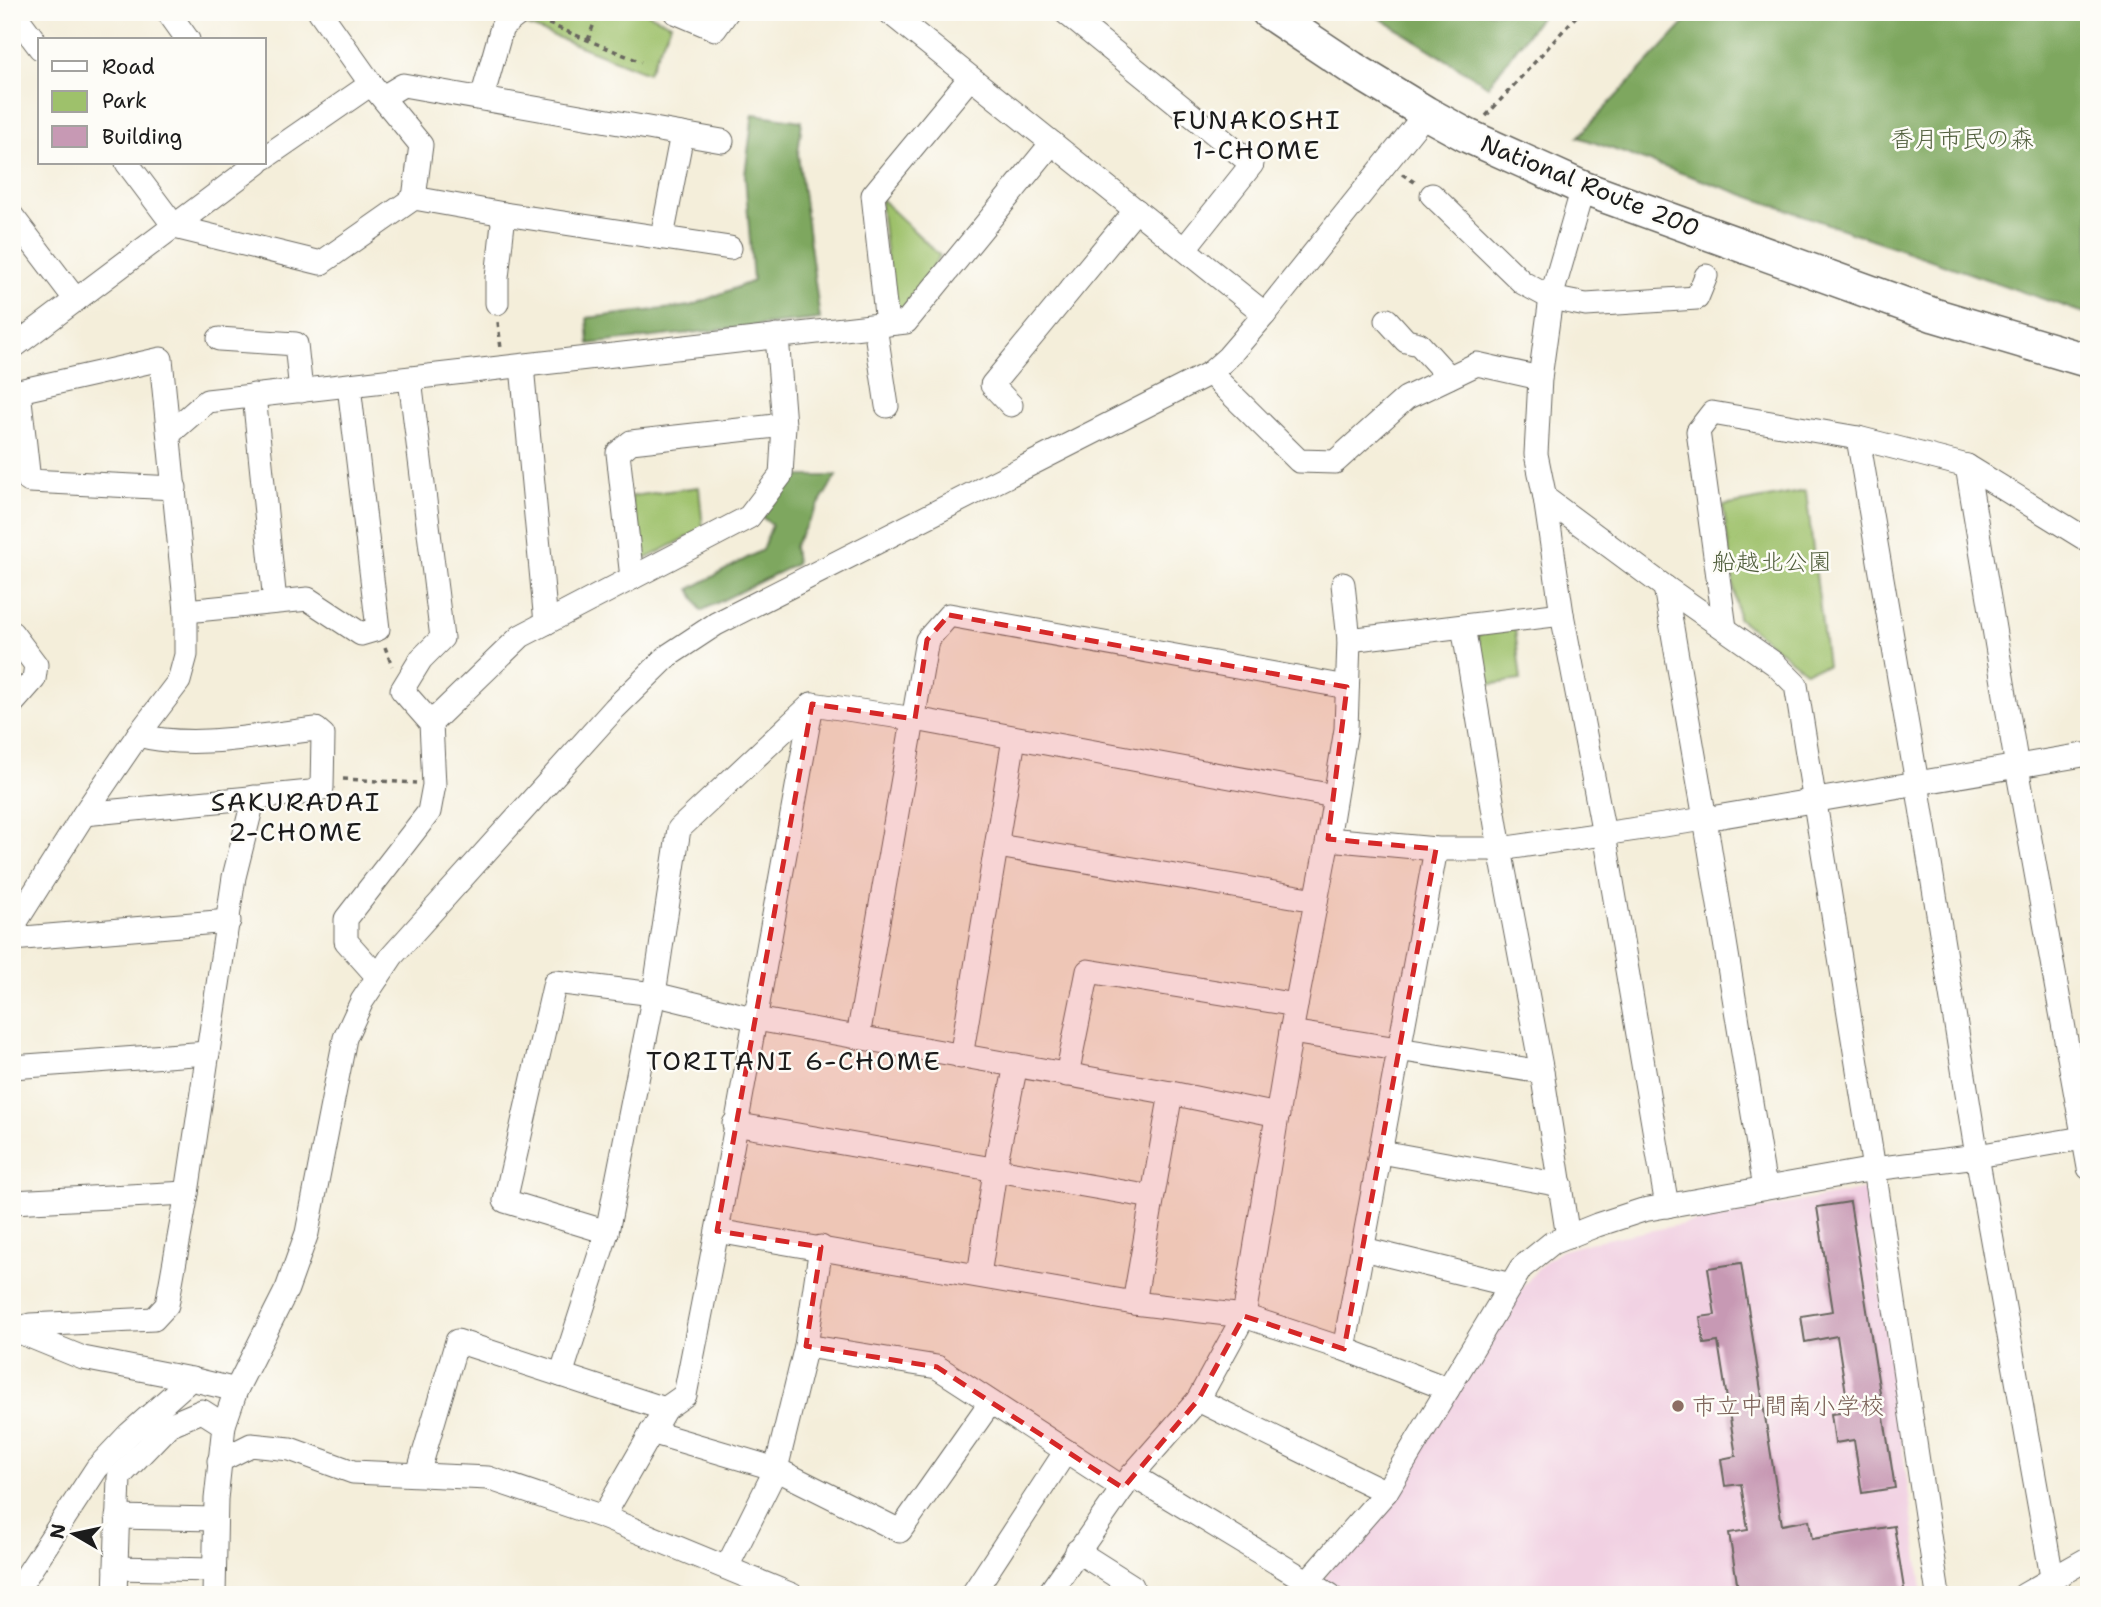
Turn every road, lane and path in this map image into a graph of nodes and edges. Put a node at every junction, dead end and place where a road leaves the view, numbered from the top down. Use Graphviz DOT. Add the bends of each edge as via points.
graph roads {
  1 [pos="13,12"];
  2 [pos="168,12"];
  3 [pos="320,12"];
  4 [pos="598,12"];
  5 [pos="675,12"];
  6 [pos="727,12"];
  7 [pos="889,12"];
  8 [pos="1065,12"];
  9 [pos="1268,12"];
  10 [pos="1580,12"];
  11 [pos="521,13"];
  12 [pos="187,38"];
  13 [pos="588,40"];
  14 [pos="38,45"];
  15 [pos="641,62"];
  16 [pos="969,79"];
  17 [pos="377,90"];
  18 [pos="482,98"];
  19 [pos="1426,113"];
  20 [pos="682,134"];
  21 [pos="1468,136"];
  22 [pos="722,141"];
  23 [pos="1052,143"];
  24 [pos="266,154"];
  25 [pos="128,164"];
  26 [pos="253,164"];
  27 [pos="1387,164"];
  28 [pos="1583,188"];
  29 [pos="1432,195"];
  30 [pos="414,198"];
  31 [pos="1136,210"];
  32 [pos="504,214"];
  33 [pos="12,216"];
  34 [pos="175,227"];
  35 [pos="662,237"];
  36 [pos="730,248"];
  37 [pos="1185,248"];
  38 [pos="1706,276"];
  39 [pos="1551,298"];
  40 [pos="76,300"];
  41 [pos="497,303"];
  42 [pos="1265,314"];
  43 [pos="1934,315"];
  44 [pos="1387,320"];
  45 [pos="881,325"];
  46 [pos="777,336"];
  47 [pos="219,339"];
  48 [pos="12,348"];
  49 [pos="2089,361"];
  50 [pos="512,367"];
  51 [pos="1210,373"];
  52 [pos="1449,377"];
  53 [pos="1540,378"];
  54 [pos="411,379"];
  55 [pos="2089,385"];
  56 [pos="349,386"];
  57 [pos="16,391"];
  58 [pos="301,391"];
  59 [pos="254,395"];
  60 [pos="1010,405"];
  61 [pos="887,406"];
  62 [pos="784,425"];
  63 [pos="169,434"];
  64 [pos="1858,438"];
  65 [pos="1967,466"];
  66 [pos="175,488"];
  67 [pos="1545,498"];
  68 [pos="2088,543"];
  69 [pos="632,578"];
  70 [pos="1343,584"];
  71 [pos="1665,587"];
  72 [pos="275,602"];
  73 [pos="186,611"];
  74 [pos="1562,614"];
  75 [pos="546,623"];
  76 [pos="1463,626"];
  77 [pos="1724,628"];
  78 [pos="378,629"];
  79 [pos="12,634"];
  80 [pos="1349,640"];
  81 [pos="1347,687"];
  82 [pos="402,690"];
  83 [pos="812,704"];
  84 [pos="12,705"];
  85 [pos="915,719"];
  86 [pos="431,723"];
  87 [pos="138,735"];
  88 [pos="1014,739"];
  89 [pos="2089,754"];
  90 [pos="2017,767"];
  91 [pos="323,778"];
  92 [pos="1917,783"];
  93 [pos="434,785"];
  94 [pos="1334,796"];
  95 [pos="254,797"];
  96 [pos="1813,799"];
  97 [pos="84,814"];
  98 [pos="1706,819"];
  99 [pos="1604,834"];
  100 [pos="1328,839"];
  101 [pos="998,846"];
  102 [pos="1436,849"];
  103 [pos="1500,849"];
  104 [pos="1316,900"];
  105 [pos="229,921"];
  106 [pos="12,928"];
  107 [pos="12,939"];
  108 [pos="378,977"];
  109 [pos="654,994"];
  110 [pos="1296,1005"];
  111 [pos="756,1019"];
  112 [pos="1291,1032"];
  113 [pos="858,1037"];
  114 [pos="1400,1050"];
  115 [pos="208,1053"];
  116 [pos="961,1057"];
  117 [pos="1016,1065"];
  118 [pos="12,1067"];
  119 [pos="1542,1072"];
  120 [pos="1067,1075"];
  121 [pos="1171,1094"];
  122 [pos="1278,1115"];
  123 [pos="734,1124"];
  124 [pos="2086,1137"];
  125 [pos="1381,1152"];
  126 [pos="1977,1156"];
  127 [pos="2089,1168"];
  128 [pos="1874,1169"];
  129 [pos="996,1172"];
  130 [pos="1561,1185"];
  131 [pos="1765,1188"];
  132 [pos="187,1193"];
  133 [pos="1152,1197"];
  134 [pos="12,1202"];
  135 [pos="1667,1206"];
  136 [pos="717,1231"];
  137 [pos="607,1232"];
  138 [pos="1568,1237"];
  139 [pos="821,1247"];
  140 [pos="1363,1249"];
  141 [pos="979,1275"];
  142 [pos="1511,1285"];
  143 [pos="1134,1303"];
  144 [pos="1244,1316"];
  145 [pos="14,1331"];
  146 [pos="806,1346"];
  147 [pos="1344,1349"];
  148 [pos="561,1375"];
  149 [pos="191,1379"];
  150 [pos="1448,1389"];
  151 [pos="236,1390"];
  152 [pos="1198,1400"];
  153 [pos="990,1403"];
  154 [pos="665,1409"];
  155 [pos="224,1425"];
  156 [pos="651,1432"];
  157 [pos="1066,1451"];
  158 [pos="219,1461"];
  159 [pos="776,1469"];
  160 [pos="418,1474"];
  161 [pos="1128,1481"];
  162 [pos="1386,1492"];
  163 [pos="117,1517"];
  164 [pos="603,1517"];
  165 [pos="215,1519"];
  166 [pos="1077,1552"];
  167 [pos="2089,1558"];
  168 [pos="727,1567"];
  169 [pos="116,1568"];
  170 [pos="214,1570"];
  171 [pos="2052,1577"];
  172 [pos="1308,1581"];
  173 [pos="1132,1586"];
  174 [pos="783,1593"];
  175 [pos="14,1595"];
  176 [pos="115,1595"];
  177 [pos="214,1595"];
  178 [pos="972,1595"];
  179 [pos="1048,1595"];
  180 [pos="1331,1595"];
  181 [pos="1938,1595"];
  182 [pos="2024,1595"];
  1 -- 14 [label="street"];
  2 -- 12 [label="street"];
  3 -- 17 [label="street"];
  4 -- 13 [label="path"];
  5 -- 6 [label="street" via="715,29"];
  7 -- 16 [label="street"];
  8 -- 37 [label="street" via="1252,164"];
  9 -- 19 [label="highway, National Route 200"];
  10 -- 21 [label="path"];
  11 -- 13 [label="path"];
  11 -- 18 [label="street" via="502,27"];
  13 -- 15 [label="path"];
  16 -- 23 [label="street"];
  16 -- 45 [label="street" via="873,195"];
  17 -- 18 [label="street" via="403,85"];
  17 -- 24 [label="street"];
  17 -- 30 [label="street" via="421,145"];
  18 -- 20 [label="street"];
  19 -- 21 [label="highway, National Route 200"];
  19 -- 27 [label="street"];
  20 -- 22 [label="street"];
  20 -- 35 [label="street"];
  21 -- 28 [label="highway, National Route 200"];
  23 -- 31 [label="street"];
  23 -- 45 [label="street" via="906,322"];
  25 -- 34 [label="street"];
  26 -- 34 [label="street"];
  27 -- 29 [label="path"];
  27 -- 42 [label="street"];
  28 -- 39 [label="street"];
  28 -- 43 [label="highway, National Route 200"];
  29 -- 39 [label="street" via="1523,283"];
  30 -- 32 [label="street"];
  30 -- 34 [label="street" via="321,263"];
  31 -- 37 [label="street"];
  31 -- 60 [label="street" via="992,385"];
  32 -- 35 [label="street"];
  32 -- 41 [label="street"];
  33 -- 40 [label="street"];
  34 -- 40 [label="street"];
  35 -- 36 [label="street"];
  37 -- 42 [label="street"];
  38 -- 39 [label="street" via="1697,298 1586,305"];
  39 -- 53 [label="street"];
  40 -- 48 [label="street"];
  41 -- 50 [label="path"];
  42 -- 51 [label="street"];
  43 -- 49 [label="highway, National Route 200"];
  43 -- 55 [label="highway, National Route 200"];
  44 -- 52 [label="street" via="1406,341 1419,344"];
  45 -- 46 [label="street"];
  45 -- 61 [label="street"];
  46 -- 50 [label="street"];
  46 -- 62 [label="street"];
  47 -- 58 [label="street" via="296,344"];
  50 -- 54 [label="street"];
  50 -- 75 [label="street"];
  51 -- 52 [label="street" via="1299,461 1335,462 1406,398"];
  51 -- 108 [label="street" via="716,624 669,655 606,719"];
  52 -- 53 [label="street" via="1477,364"];
  53 -- 67 [label="street" via="1536,454"];
  54 -- 56 [label="street"];
  54 -- 82 [label="street" via="442,638 421,659"];
  56 -- 58 [label="street"];
  56 -- 78 [label="street"];
  57 -- 63 [label="street" via="161,359"];
  57 -- 66 [label="street" via="29,481"];
  58 -- 59 [label="street"];
  59 -- 63 [label="street" via="207,401"];
  59 -- 72 [label="street"];
  62 -- 69 [label="street" via="781,475 749,517"];
  62 -- 69 [label="street" via="631,442 618,453"];
  63 -- 66 [label="street"];
  64 -- 65 [label="street"];
  64 -- 77 [label="street" via="1712,413 1698,431"];
  64 -- 92 [label="street"];
  65 -- 68 [label="street"];
  65 -- 90 [label="street"];
  66 -- 73 [label="street"];
  67 -- 71 [label="street"];
  67 -- 74 [label="street"];
  69 -- 75 [label="street"];
  70 -- 80 [label="street"];
  71 -- 77 [label="street"];
  71 -- 98 [label="street"];
  72 -- 73 [label="street"];
  72 -- 78 [label="street" via="308,599 361,634"];
  73 -- 87 [label="street" via="186,655 178,681"];
  74 -- 76 [label="street"];
  74 -- 99 [label="street"];
  75 -- 86 [label="street" via="521,636"];
  76 -- 80 [label="street"];
  76 -- 103 [label="street"];
  77 -- 96 [label="street" via="1796,685"];
  78 -- 82 [label="path"];
  79 -- 84 [label="street" via="36,665 34,679"];
  80 -- 81 [label="street"];
  81 -- 85 [label="street" via="949,615 927,640"];
  81 -- 94 [label="street" via="1346,729"];
  82 -- 86 [label="street"];
  83 -- 85 [label="street"];
  83 -- 109 [label="street" via="679,829"];
  83 -- 111 [label="street"];
  85 -- 88 [label="street"];
  85 -- 113 [label="street"];
  86 -- 93 [label="street"];
  87 -- 91 [label="street" via="208,740 316,729 323,734"];
  87 -- 97 [label="street"];
  88 -- 94 [label="street"];
  88 -- 101 [label="street"];
  89 -- 90 [label="street"];
  90 -- 92 [label="street"];
  90 -- 124 [label="street"];
  91 -- 93 [label="path"];
  91 -- 95 [label="street" via="322,788 310,792"];
  92 -- 96 [label="street"];
  92 -- 126 [label="street"];
  93 -- 108 [label="street" via="429,812 346,919 346,941"];
  94 -- 100 [label="street"];
  95 -- 97 [label="street"];
  95 -- 105 [label="street" via="234,877"];
  96 -- 98 [label="street"];
  96 -- 128 [label="street"];
  97 -- 106 [label="street"];
  98 -- 99 [label="street"];
  98 -- 131 [label="street"];
  99 -- 103 [label="street"];
  99 -- 135 [label="street"];
  100 -- 102 [label="street"];
  100 -- 104 [label="street"];
  101 -- 104 [label="street"];
  101 -- 116 [label="street"];
  102 -- 103 [label="street"];
  102 -- 114 [label="street"];
  103 -- 119 [label="street"];
  104 -- 110 [label="street"];
  105 -- 107 [label="street"];
  105 -- 115 [label="street"];
  108 -- 151 [label="street" via="345,1038 307,1233 287,1289"];
  109 -- 111 [label="street"];
  109 -- 137 [label="street"];
  109 -- 137 [label="street" via="555,982 505,1202"];
  110 -- 112 [label="street"];
  110 -- 120 [label="street" via="1088,971"];
  111 -- 113 [label="street"];
  111 -- 123 [label="street"];
  112 -- 114 [label="street"];
  112 -- 122 [label="street"];
  113 -- 116 [label="street"];
  114 -- 119 [label="street"];
  114 -- 125 [label="street"];
  115 -- 118 [label="street"];
  115 -- 132 [label="street"];
  116 -- 117 [label="street"];
  117 -- 120 [label="street"];
  117 -- 129 [label="street"];
  119 -- 130 [label="street"];
  120 -- 121 [label="street"];
  121 -- 122 [label="street"];
  121 -- 133 [label="street"];
  122 -- 144 [label="street"];
  123 -- 129 [label="street"];
  123 -- 136 [label="street"];
  124 -- 126 [label="street"];
  124 -- 127 [label="street"];
  125 -- 130 [label="street"];
  125 -- 140 [label="street"];
  126 -- 128 [label="street"];
  126 -- 171 [label="street"];
  128 -- 131 [label="street"];
  128 -- 181 [label="street"];
  129 -- 133 [label="street"];
  129 -- 141 [label="street"];
  130 -- 138 [label="street"];
  131 -- 135 [label="street"];
  132 -- 134 [label="street"];
  132 -- 145 [label="street" via="167,1305 155,1319 30,1325"];
  133 -- 143 [label="street"];
  135 -- 138 [label="street"];
  136 -- 139 [label="street"];
  136 -- 154 [label="street" via="685,1395"];
  137 -- 148 [label="street"];
  138 -- 142 [label="street" via="1552,1243 1521,1268"];
  139 -- 141 [label="street"];
  139 -- 146 [label="street"];
  140 -- 142 [label="street"];
  140 -- 147 [label="street"];
  141 -- 143 [label="street"];
  142 -- 150 [label="street"];
  143 -- 144 [label="street"];
  144 -- 147 [label="street"];
  144 -- 152 [label="street"];
  145 -- 149 [label="street" via="83,1358"];
  146 -- 153 [label="street" via="937,1367"];
  146 -- 159 [label="street"];
  147 -- 150 [label="street"];
  148 -- 154 [label="street"];
  148 -- 160 [label="street" via="457,1341"];
  149 -- 151 [label="street"];
  149 -- 175 [label="street" via="97,1468"];
  150 -- 162 [label="street"];
  151 -- 155 [label="street"];
  152 -- 161 [label="street"];
  152 -- 162 [label="street"];
  153 -- 157 [label="street"];
  153 -- 159 [label="street" via="900,1531"];
  154 -- 156 [label="street"];
  155 -- 158 [label="street"];
  155 -- 163 [label="street" via="202,1411 169,1425 119,1477"];
  156 -- 159 [label="street"];
  156 -- 164 [label="street"];
  157 -- 161 [label="street"];
  157 -- 178 [label="street"];
  158 -- 160 [label="street" via="251,1445 290,1450 353,1472"];
  158 -- 165 [label="street"];
  159 -- 168 [label="street"];
  160 -- 164 [label="street" via="488,1478"];
  161 -- 166 [label="street"];
  161 -- 172 [label="street"];
  162 -- 172 [label="street"];
  163 -- 165 [label="street"];
  163 -- 169 [label="street"];
  164 -- 168 [label="street"];
  165 -- 170 [label="street"];
  166 -- 173 [label="street"];
  166 -- 179 [label="street"];
  167 -- 171 [label="street"];
  168 -- 174 [label="street"];
  169 -- 170 [label="street"];
  169 -- 176 [label="street"];
  170 -- 177 [label="street"];
  171 -- 182 [label="street"];
  172 -- 180 [label="street"];
}
